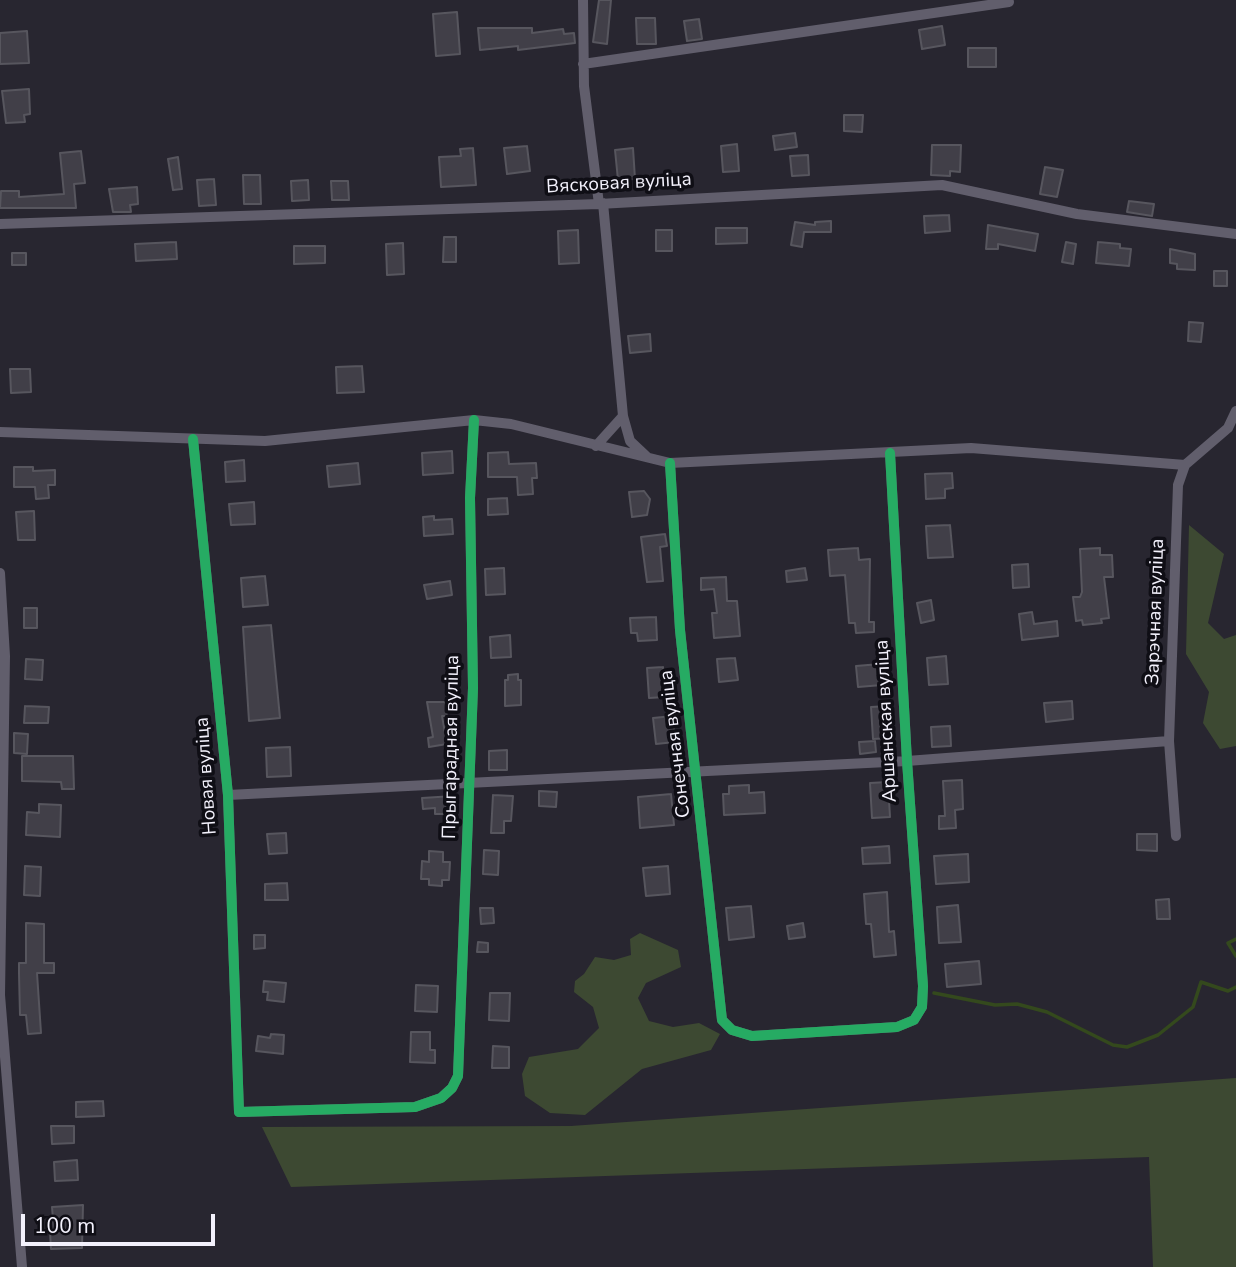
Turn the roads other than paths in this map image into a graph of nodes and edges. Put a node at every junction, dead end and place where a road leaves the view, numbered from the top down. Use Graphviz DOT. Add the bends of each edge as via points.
graph roads {
  1 [pos="583,0"];
  2 [pos="1009,2"];
  3 [pos="583,64"];
  4 [pos="601,204"];
  5 [pos="0,224"];
  6 [pos="1236,234"];
  7 [pos="1236,411"];
  8 [pos="623,416"];
  9 [pos="474,420"];
  10 [pos="0,432"];
  11 [pos="193,439"];
  12 [pos="596,446"];
  13 [pos="890,453"];
  14 [pos="653,460"];
  15 [pos="670,463"];
  16 [pos="1185,465"];
  17 [pos="0,573"];
  18 [pos="1169,741"];
  19 [pos="906,761"];
  20 [pos="698,772"];
  21 [pos="470,781"];
  22 [pos="229,795"];
  23 [pos="1176,836"];
  24 [pos="722,1020"];
  25 [pos="239,1112"];
  26 [pos="22,1267"];
  1 -- 3 [label="street"];
  2 -- 3 [label="street"];
  3 -- 4 [label="street"];
  4 -- 5 [label="street, Вясковая вуліца"];
  4 -- 6 [label="street, Вясковая вуліца" via="942,184 1077,215"];
  4 -- 8 [label="street"];
  7 -- 16 [label="street" via="1228,428"];
  8 -- 12 [label="street"];
  8 -- 14 [label="street" via="630,441"];
  9 -- 11 [label="street" via="265,441"];
  9 -- 12 [label="street" via="511,424"];
  9 -- 21 [label="street, Прыгарадная вуліца"];
  10 -- 11 [label="street"];
  11 -- 22 [label="street, Новая вуліца"];
  12 -- 14 [label="street"];
  13 -- 15 [label="street"];
  13 -- 16 [label="street" via="971,448"];
  13 -- 19 [label="street, Аршанская вуліца"];
  14 -- 15 [label="street"];
  15 -- 20 [label="street, Сонечная вуліца" via="680,630"];
  16 -- 18 [label="street, Зарэчная вуліца" via="1178,485"];
  17 -- 26 [label="street" via="5,656 0,995"];
  18 -- 19 [label="street"];
  18 -- 23 [label="street, Зарэчная вуліца"];
  19 -- 20 [label="street"];
  19 -- 24 [label="street, Аршанская вуліца" via="923,986 922,1007 914,1020 897,1027 752,1036 732,1030"];
  20 -- 21 [label="street"];
  20 -- 24 [label="street, Сонечная вуліца"];
  21 -- 22 [label="street"];
  21 -- 25 [label="street, Прыгарадная вуліца" via="458,1076 452,1088 429,1105"];
  22 -- 25 [label="street, Новая вуліца"];
}
